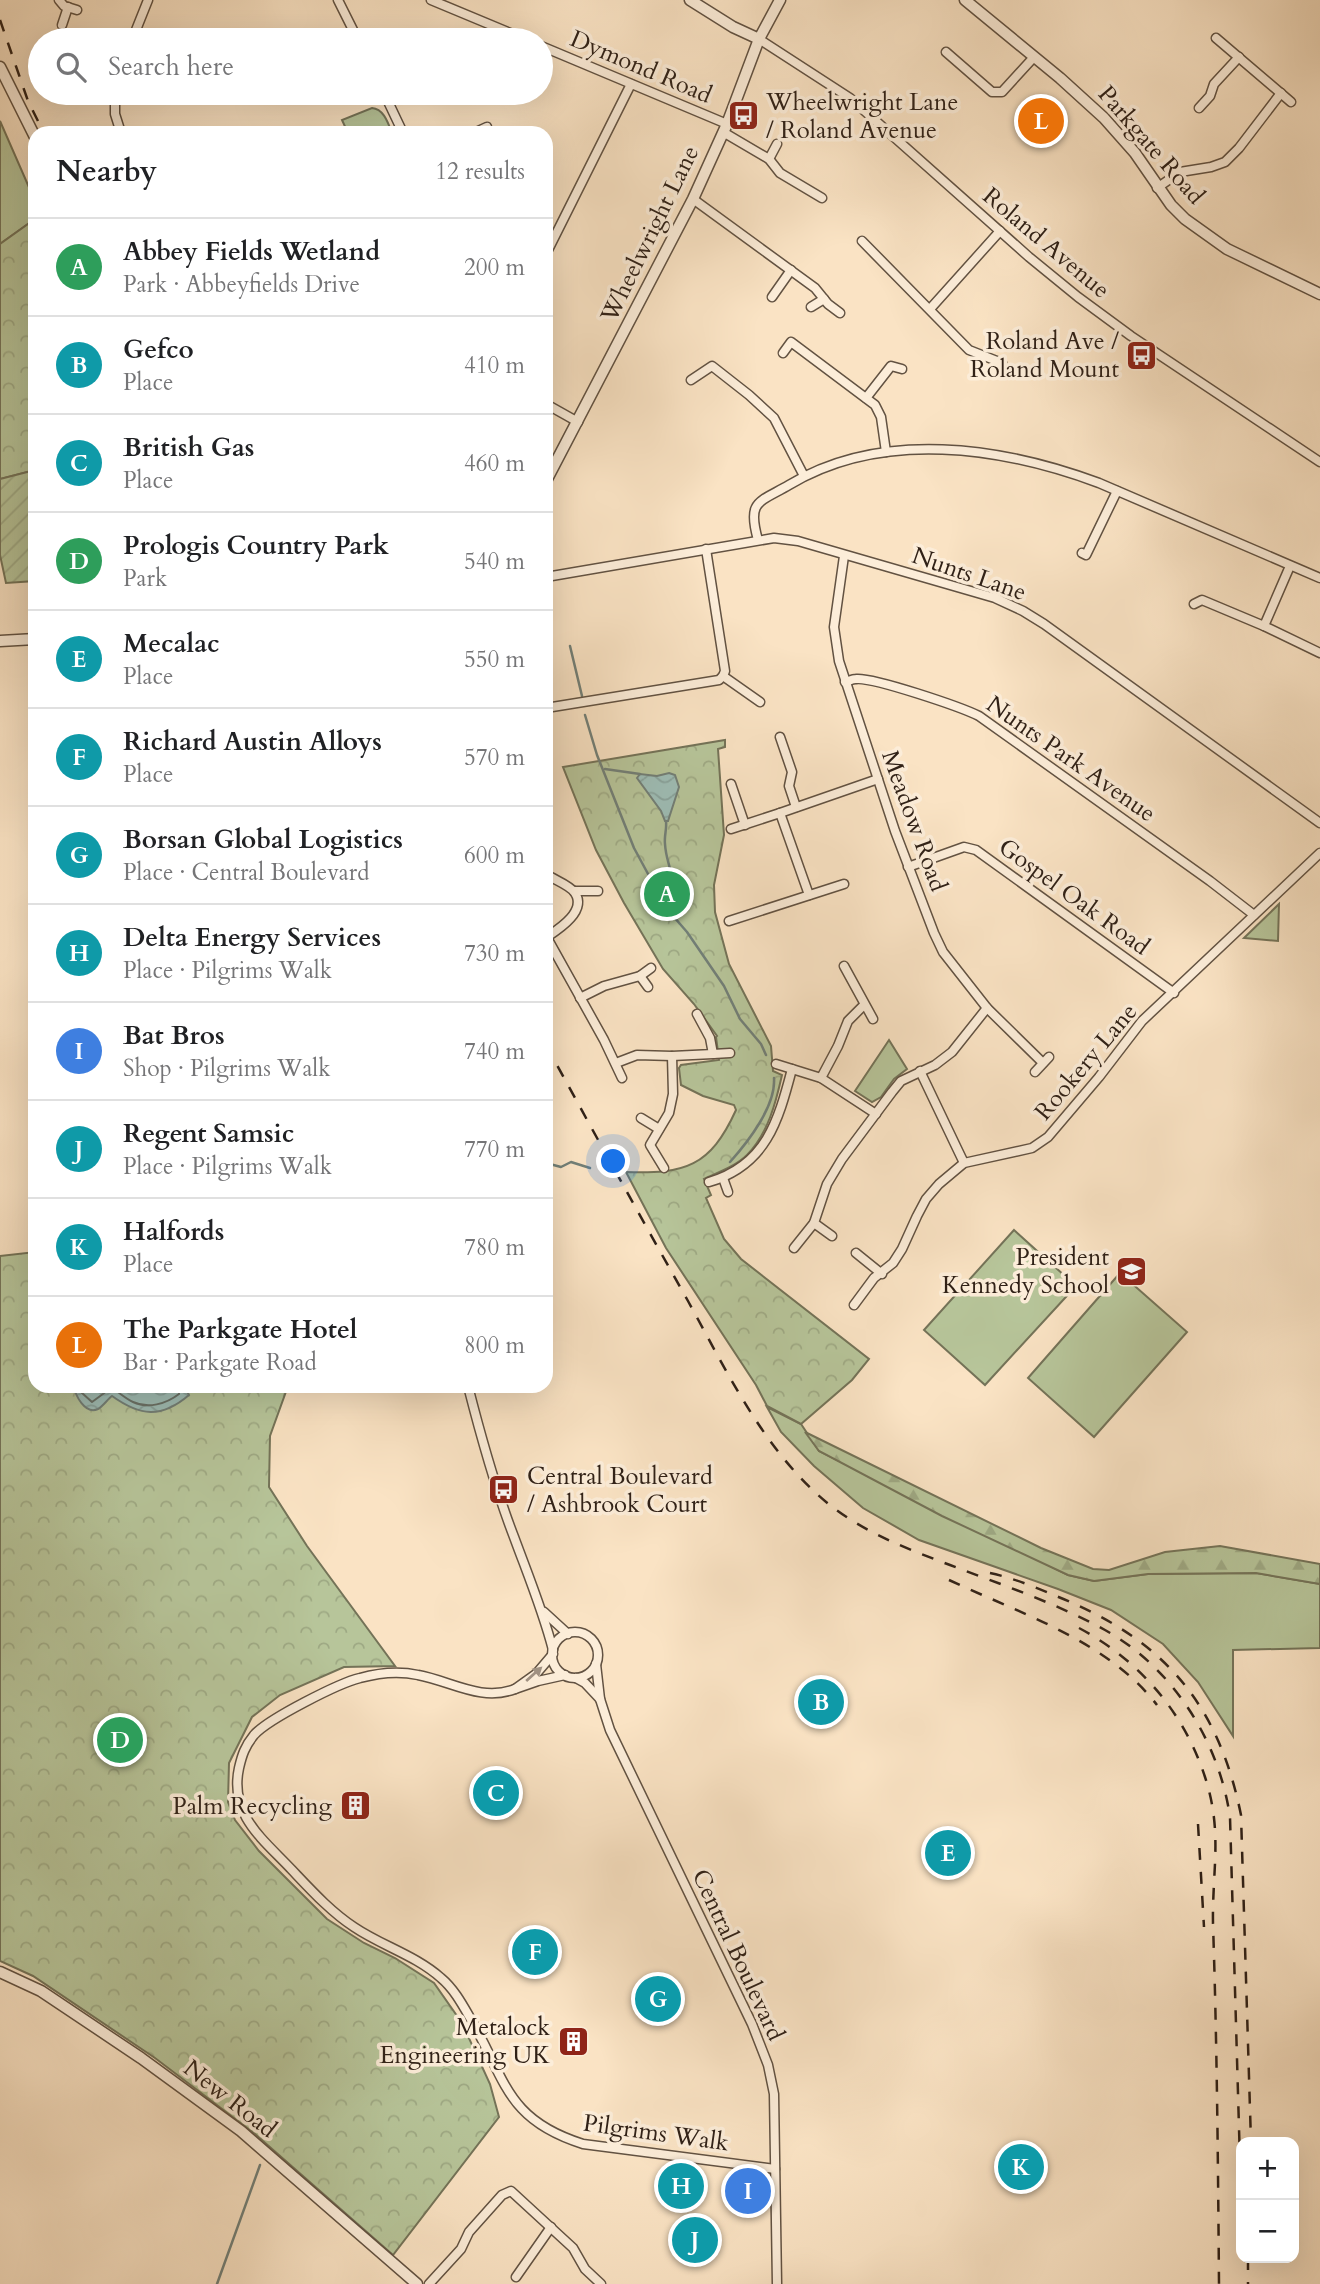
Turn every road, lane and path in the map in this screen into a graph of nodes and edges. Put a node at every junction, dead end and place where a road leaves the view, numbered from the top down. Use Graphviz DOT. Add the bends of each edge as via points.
graph roads {
  1 [pos="59,0"];
  2 [pos="148,0"];
  3 [pos="338,0"];
  4 [pos="431,0"];
  5 [pos="690,0"];
  6 [pos="780,0"];
  7 [pos="965,0"];
  8 [pos="62,24"];
  9 [pos="137,28"];
  10 [pos="352,28"];
  11 [pos="498,28"];
  12 [pos="1216,38"];
  13 [pos="759,39"];
  14 [pos="553,51"];
  15 [pos="946,52"];
  16 [pos="1034,57"];
  17 [pos="1239,57"];
  18 [pos="0,67"];
  19 [pos="631,84"];
  20 [pos="1281,93"];
  21 [pos="1291,102"];
  22 [pos="115,105"];
  23 [pos="389,105"];
  24 [pos="1199,108"];
  25 [pos="30,126"];
  26 [pos="119,126"];
  27 [pos="400,126"];
  28 [pos="725,128"];
  29 [pos="777,144"];
  30 [pos="769,159"];
  31 [pos="1157,188"];
  32 [pos="822,198"];
  33 [pos="693,199"];
  34 [pos="1000,231"];
  35 [pos="553,240"];
  36 [pos="862,241"];
  37 [pos="791,270"];
  38 [pos="1320,294"];
  39 [pos="772,297"];
  40 [pos="824,299"];
  41 [pos="811,307"];
  42 [pos="930,309"];
  43 [pos="840,313"];
  44 [pos="783,353"];
  45 [pos="1002,363"];
  46 [pos="902,369"];
  47 [pos="691,380"];
  48 [pos="866,398"];
  49 [pos="553,408"];
  50 [pos="578,422"];
  51 [pos="886,452"];
  52 [pos="1320,462"];
  53 [pos="553,468"];
  54 [pos="804,476"];
  55 [pos="1118,491"];
  56 [pos="758,540"];
  57 [pos="706,549"];
  58 [pos="1086,555"];
  59 [pos="844,556"];
  60 [pos="1290,566"];
  61 [pos="553,576"];
  62 [pos="1320,578"];
  63 [pos="1194,604"];
  64 [pos="1264,626"];
  65 [pos="28,639"];
  66 [pos="0,641"];
  67 [pos="1320,653"];
  68 [pos="723,676"];
  69 [pos="845,682"];
  70 [pos="760,702"];
  71 [pos="553,707"];
  72 [pos="780,737"];
  73 [pos="878,779"];
  74 [pos="732,784"];
  75 [pos="796,807"];
  76 [pos="780,813"];
  77 [pos="1320,823"];
  78 [pos="745,825"];
  79 [pos="731,829"];
  80 [pos="1320,853"];
  81 [pos="908,867"];
  82 [pos="553,878"];
  83 [pos="844,884"];
  84 [pos="574,891"];
  85 [pos="598,891"];
  86 [pos="809,895"];
  87 [pos="1254,915"];
  88 [pos="729,921"];
  89 [pos="553,933"];
  90 [pos="553,948"];
  91 [pos="844,966"];
  92 [pos="651,968"];
  93 [pos="640,976"];
  94 [pos="648,987"];
  95 [pos="1174,993"];
  96 [pos="580,998"];
  97 [pos="864,1005"];
  98 [pos="987,1008"];
  99 [pos="697,1014"];
  100 [pos="873,1019"];
  101 [pos="730,1053"];
  102 [pos="713,1054"];
  103 [pos="672,1056"];
  104 [pos="616,1063"];
  105 [pos="777,1065"];
  106 [pos="792,1069"];
  107 [pos="920,1072"];
  108 [pos="1035,1072"];
  109 [pos="622,1078"];
  110 [pos="821,1078"];
  111 [pos="876,1114"];
  112 [pos="641,1118"];
  113 [pos="659,1129"];
  114 [pos="964,1163"];
  115 [pos="664,1168"];
  116 [pos="723,1178"];
  117 [pos="709,1182"];
  118 [pos="728,1192"];
  119 [pos="814,1223"];
  120 [pos="832,1236"];
  121 [pos="794,1248"];
  122 [pos="856,1253"];
  123 [pos="882,1274"];
  124 [pos="854,1305"];
  125 [pos="470,1393"];
  126 [pos="543,1612"];
  127 [pos="568,1634"];
  128 [pos="553,1652"];
  129 [pos="596,1664"];
  130 [pos="565,1675"];
  131 [pos="576,1678"];
  132 [pos="515,1689"];
  133 [pos="600,1699"];
  134 [pos="0,1972"];
  135 [pos="775,2169"];
  136 [pos="551,2227"];
  137 [pos="516,2277"];
  138 [pos="417,2284"];
  139 [pos="429,2284"];
  140 [pos="601,2284"];
  141 [pos="777,2284"];
  1 -- 8 [label="street" via="72,9"];
  2 -- 9 [label="street"];
  3 -- 10 [label="street"];
  4 -- 11 [label="street"];
  5 -- 13 [label="street"];
  6 -- 13 [label="street, Wheelwright Lane"];
  7 -- 16 [label="street, Parkgate Road"];
  12 -- 17 [label="street"];
  13 -- 28 [label="street, Wheelwright Lane"];
  13 -- 34 [label="street, Roland Avenue" via="850,98"];
  14 -- 19 [label="street, Dymond Road"];
  15 -- 16 [label="street" via="996,93"];
  16 -- 31 [label="street, Parkgate Road" via="1121,136"];
  17 -- 20 [label="street"];
  17 -- 24 [label="street"];
  18 -- 25 [label="street"];
  19 -- 28 [label="street, Dymond Road"];
  19 -- 35 [label="street"];
  20 -- 21 [label="street"];
  20 -- 31 [label="street" via="1225,162 1180,172"];
  22 -- 26 [label="street"];
  23 -- 27 [label="street"];
  28 -- 30 [label="street, Dymond Road"];
  28 -- 33 [label="street, Wheelwright Lane"];
  29 -- 30 [label="street"];
  30 -- 32 [label="street, Dymond Road" via="780,173"];
  31 -- 38 [label="street, Parkgate Road" via="1185,219 1213,240"];
  33 -- 37 [label="street"];
  33 -- 50 [label="street, Wheelwright Lane"];
  34 -- 42 [label="street"];
  34 -- 52 [label="street, Roland Avenue" via="1131,336"];
  36 -- 42 [label="street"];
  37 -- 39 [label="street"];
  37 -- 40 [label="street"];
  40 -- 41 [label="street"];
  40 -- 43 [label="street"];
  42 -- 45 [label="street" via="969,350"];
  44 -- 48 [label="street" via="791,342"];
  46 -- 48 [label="street" via="891,366"];
  47 -- 54 [label="street" via="712,366 749,395 774,418"];
  48 -- 51 [label="street" via="878,409"];
  49 -- 50 [label="street"];
  50 -- 53 [label="street, Wheelwright Lane"];
  51 -- 54 [label="street"];
  51 -- 55 [label="street" via="993,453 1066,471"];
  54 -- 56 [label="street" via="755,507"];
  55 -- 58 [label="street"];
  55 -- 60 [label="street"];
  56 -- 57 [label="street, Nunts Lane"];
  56 -- 59 [label="street, Nunts Lane" via="790,539"];
  57 -- 61 [label="street, Nunts Lane"];
  57 -- 68 [label="street"];
  59 -- 69 [label="street, Meadow Road" via="834,627"];
  59 -- 77 [label="street, Nunts Lane" via="979,593 1023,611"];
  60 -- 62 [label="street"];
  60 -- 64 [label="street"];
  63 -- 64 [label="street" via="1202,600"];
  64 -- 67 [label="street"];
  65 -- 66 [label="street"];
  68 -- 70 [label="street"];
  68 -- 71 [label="street"];
  69 -- 73 [label="street, Meadow Road"];
  69 -- 87 [label="street, Nunts Park Avenue" via="858,678 979,716"];
  72 -- 75 [label="street" via="792,772 789,786"];
  73 -- 75 [label="street"];
  73 -- 81 [label="street, Meadow Road"];
  74 -- 78 [label="street"];
  75 -- 76 [label="street"];
  76 -- 78 [label="street"];
  76 -- 86 [label="street"];
  78 -- 79 [label="street"];
  80 -- 87 [label="street, Rookery Lane"];
  81 -- 95 [label="street, Gospel Oak Road" via="964,847 976,850"];
  81 -- 98 [label="street, Meadow Road" via="943,951"];
  82 -- 84 [label="street"];
  83 -- 86 [label="street"];
  84 -- 85 [label="street"];
  84 -- 89 [label="street" via="573,916"];
  86 -- 88 [label="street"];
  87 -- 95 [label="street, Rookery Lane"];
  90 -- 96 [label="street"];
  91 -- 97 [label="street"];
  92 -- 93 [label="street"];
  93 -- 94 [label="street"];
  93 -- 96 [label="street"];
  95 -- 114 [label="street, Rookery Lane" via="1142,1021 1048,1137 1032,1148"];
  96 -- 104 [label="street"];
  97 -- 100 [label="street"];
  97 -- 110 [label="street" via="848,1021"];
  98 -- 107 [label="street" via="952,1052"];
  98 -- 108 [label="street, Meadow Road" via="1046,1060"];
  99 -- 102 [label="street"];
  101 -- 102 [label="street"];
  102 -- 103 [label="street"];
  103 -- 104 [label="street" via="637,1055"];
  103 -- 113 [label="street" via="673,1094"];
  104 -- 109 [label="street"];
  105 -- 106 [label="street"];
  106 -- 110 [label="street"];
  106 -- 116 [label="street" via="779,1115 763,1145 744,1166"];
  107 -- 111 [label="street" via="901,1081"];
  107 -- 114 [label="street"];
  110 -- 111 [label="street"];
  111 -- 119 [label="street" via="827,1184"];
  112 -- 113 [label="street"];
  113 -- 115 [label="street" via="650,1145"];
  114 -- 123 [label="street, Rookery Lane" via="926,1199 902,1249"];
  116 -- 117 [label="street"];
  116 -- 118 [label="street"];
  119 -- 120 [label="street"];
  119 -- 121 [label="street"];
  122 -- 123 [label="street"];
  123 -- 124 [label="street, Rookery Lane"];
  125 -- 126 [label="street" via="509,1523"];
  126 -- 127 [label="street"];
  126 -- 128 [label="street"];
  127 -- 128 [label="street"];
  127 -- 129 [label="street" via="585,1634 594,1642"];
  128 -- 130 [label="street" via="556,1667"];
  132 -- 128 [label="street, one-way" via="537,1674"];
  129 -- 131 [label="street"];
  129 -- 133 [label="street, Central Boulevard"];
  130 -- 131 [label="street"];
  130 -- 132 [label="street, Pilgrims Walk"];
  131 -- 133 [label="street"];
  132 -- 135 [label="street, Pilgrims Walk" via="487,1695 416,1674 382,1674 347,1682 276,1718 255,1734 242,1751 237,1774 240,1809 249,1825 351,1925 417,1959 442,1978 475,2025 511,2096 540,2125 583,2144"];
  133 -- 135 [label="street, Central Boulevard" via="610,1730 764,2055 774,2094"];
  134 -- 138 [label="street, New Road" via="52,1998 241,2131"];
  135 -- 141 [label="street, Central Boulevard"];
  136 -- 137 [label="street"];
  136 -- 139 [label="street" via="507,2192"];
  136 -- 140 [label="street"];
}
